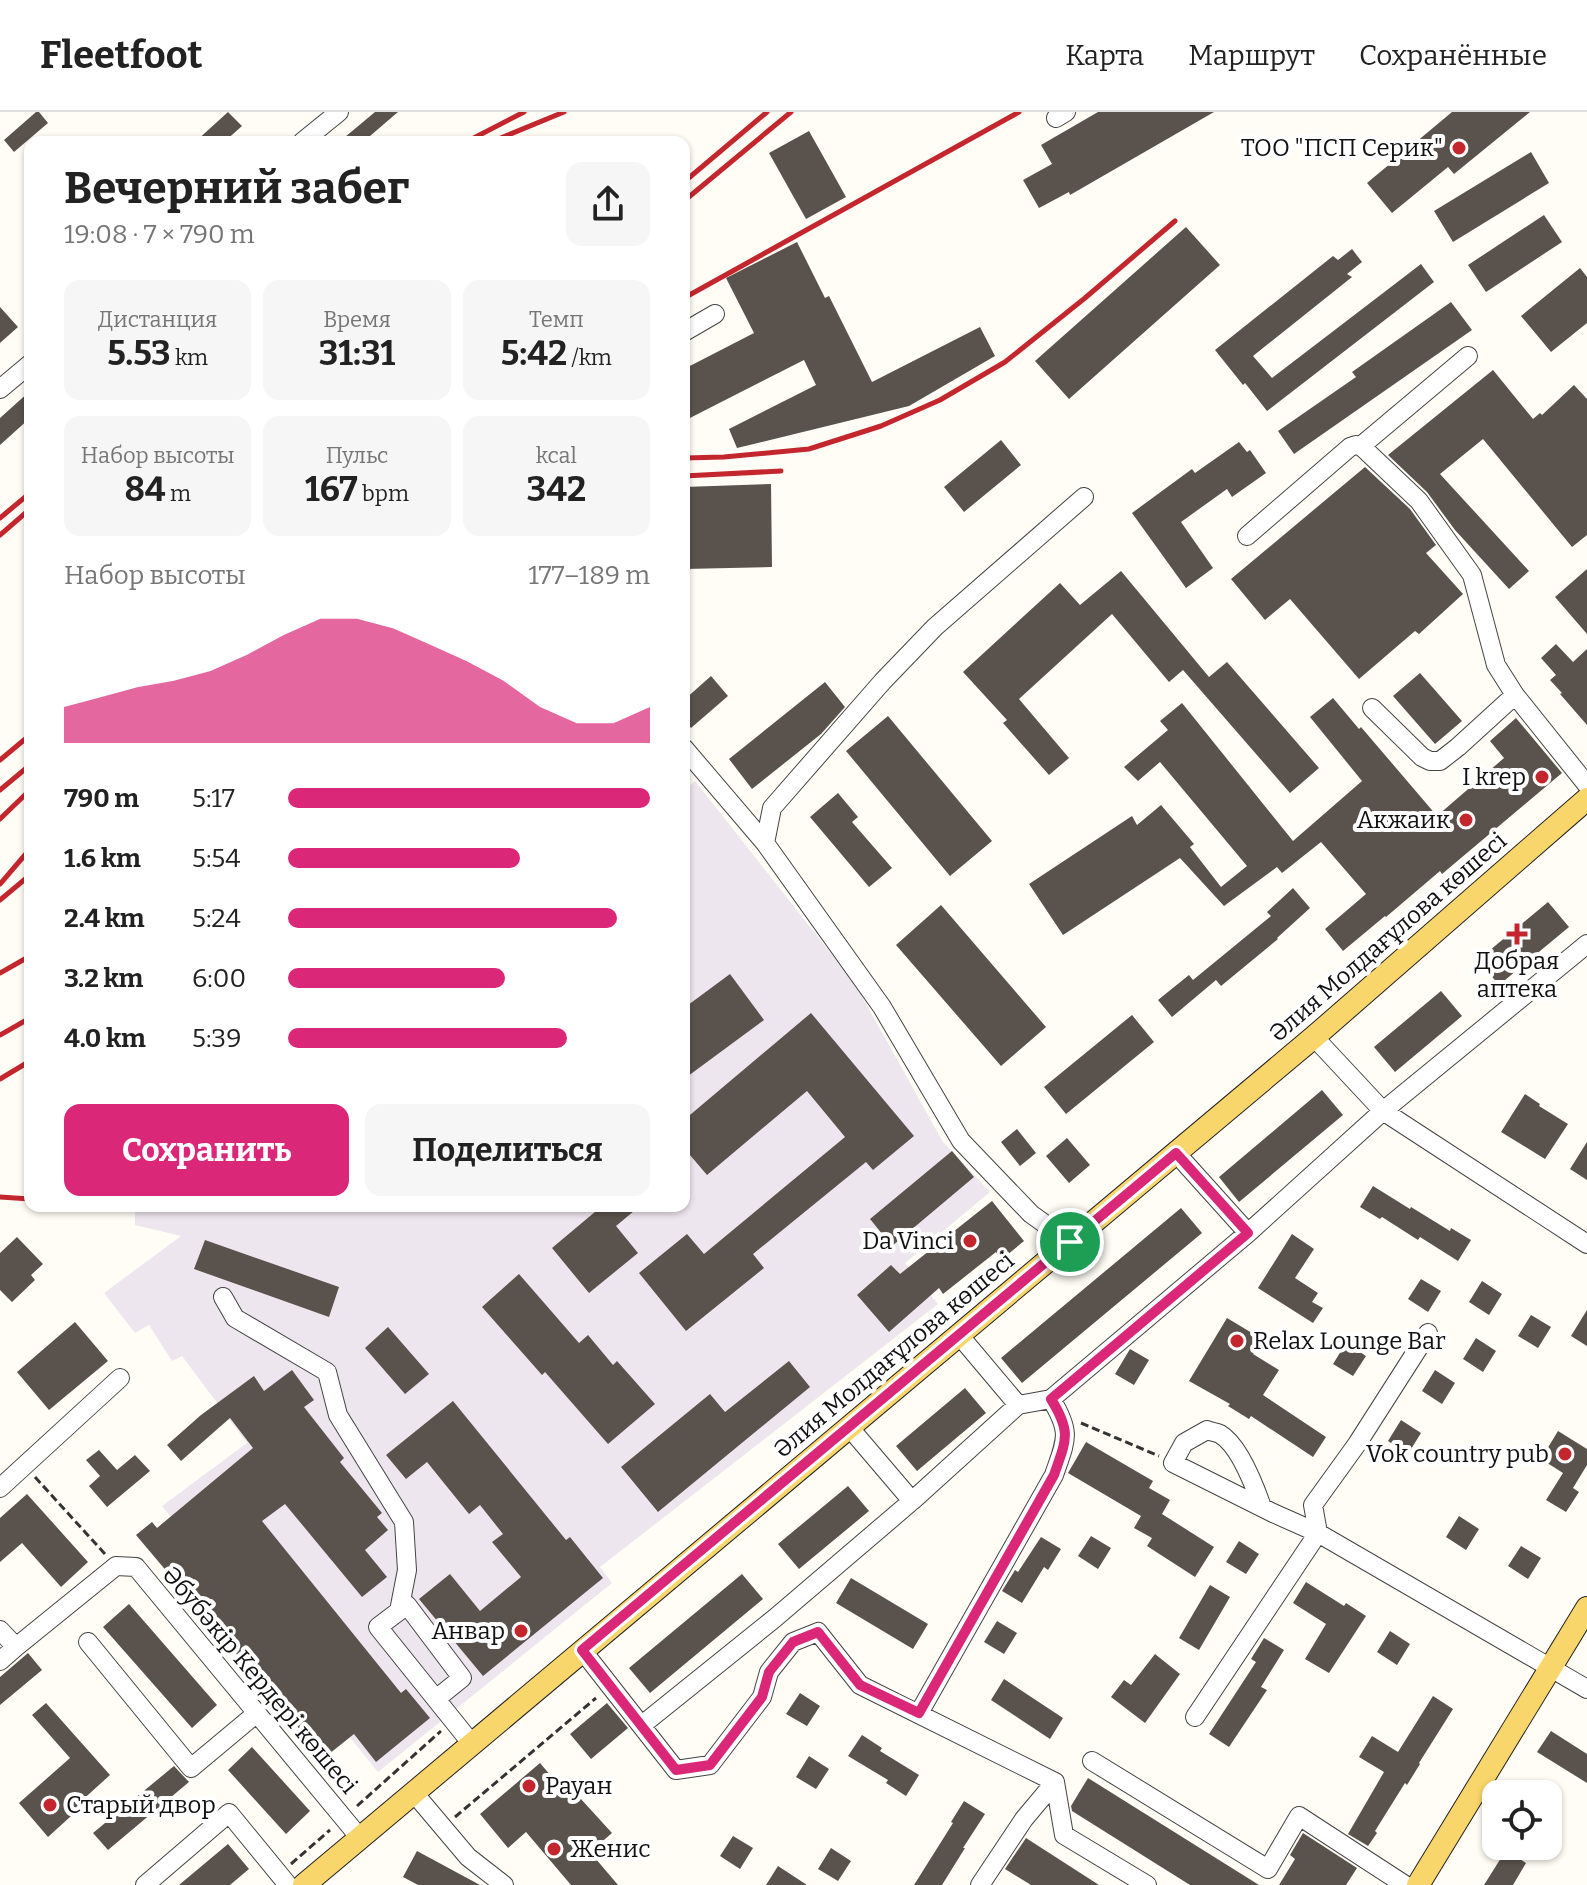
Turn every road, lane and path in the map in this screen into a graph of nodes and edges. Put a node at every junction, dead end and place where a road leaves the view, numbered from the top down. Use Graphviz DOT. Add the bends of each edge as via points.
graph roads {
  1 [pos="339,112"];
  2 [pos="309,136"];
  3 [pos="715,314"];
  4 [pos="690,329"];
  5 [pos="1468,356"];
  6 [pos="24,369"];
  7 [pos="0,389"];
  8 [pos="1361,446"];
  9 [pos="1084,497"];
  10 [pos="1247,536"];
  11 [pos="1515,695"];
  12 [pos="1372,708"];
  13 [pos="690,755"];
  14 [pos="1587,785"];
  15 [pos="1587,799"];
  16 [pos="765,843"];
  17 [pos="1587,944"];
  18 [pos="1314,1037"];
  19 [pos="1383,1111"];
  20 [pos="1176,1153"];
  21 [pos="1248,1233"];
  22 [pos="1070,1242"];
  23 [pos="1587,1244"];
  24 [pos="223,1297"];
  25 [pos="1428,1333"];
  26 [pos="959,1335"];
  27 [pos="120,1378"];
  28 [pos="1051,1399"];
  29 [pos="1018,1405"];
  30 [pos="1062,1416"];
  31 [pos="849,1427"];
  32 [pos="1173,1463"];
  33 [pos="24,1466"];
  34 [pos="0,1488"];
  35 [pos="912,1501"];
  36 [pos="1262,1507"];
  37 [pos="1318,1533"];
  38 [pos="116,1566"];
  39 [pos="1587,1608"];
  40 [pos="399,1611"];
  41 [pos="0,1630"];
  42 [pos="88,1642"];
  43 [pos="16,1647"];
  44 [pos="582,1650"];
  45 [pos="0,1661"];
  46 [pos="1551,1668"];
  47 [pos="610,1687"];
  48 [pos="1587,1689"];
  49 [pos="436,1699"];
  50 [pos="257,1713"];
  51 [pos="919,1713"];
  52 [pos="1195,1717"];
  53 [pos="453,1721"];
  54 [pos="642,1725"];
  55 [pos="472,1744"];
  56 [pos="1092,1761"];
  57 [pos="1055,1782"];
  58 [pos="414,1793"];
  59 [pos="343,1818"];
  60 [pos="443,1827"];
  61 [pos="360,1838"];
  62 [pos="284,1880"];
  63 [pos="145,1885"];
  64 [pos="304,1885"];
  65 [pos="504,1885"];
  66 [pos="980,1885"];
  67 [pos="1147,1885"];
  68 [pos="1405,1885"];
  69 [pos="1418,1885"];
  1 -- 2 [label="street"];
  3 -- 4 [label="street"];
  5 -- 8 [label="street"];
  6 -- 7 [label="street"];
  8 -- 10 [label="street" via="1350,447"];
  8 -- 11 [label="street" via="1419,501 1472,575 1496,665"];
  9 -- 16 [label="street" via="935,627 883,681 772,808"];
  11 -- 12 [label="street" via="1440,761 1422,757"];
  11 -- 14 [label="street"];
  13 -- 16 [label="street"];
  15 -- 18 [label="main road, Әлия Молдағұлова көшесі"];
  16 -- 22 [label="street" via="882,1007 961,1141 1031,1214"];
  17 -- 19 [label="street"];
  18 -- 19 [label="street"];
  18 -- 20 [label="main road, Әлия Молдағұлова көшесі"];
  19 -- 21 [label="street"];
  19 -- 23 [label="street"];
  20 -- 21 [label="street"];
  20 -- 22 [label="main road, Әлия Молдағұлова көшесі"];
  21 -- 28 [label="street"];
  22 -- 26 [label="main road, Әлия Молдағұлова көшесі"];
  24 -- 40 [label="street" via="235,1318 327,1372 338,1415 404,1522 407,1570"];
  25 -- 37 [label="street" via="1313,1505"];
  26 -- 29 [label="street"];
  26 -- 31 [label="main road, Әлия Молдағұлова көшесі"];
  27 -- 33 [label="street"];
  28 -- 29 [label="street"];
  28 -- 30 [label="street"];
  29 -- 35 [label="street"];
  30 -- 32 [label="path"];
  30 -- 51 [label="street" via="1066,1439 1054,1475"];
  31 -- 35 [label="street"];
  31 -- 44 [label="main road, Әлия Молдағұлова көшесі"];
  32 -- 36 [label="street"];
  32 -- 36 [label="street" via="1184,1443 1207,1430 1220,1434 1231,1444"];
  33 -- 34 [label="street"];
  33 -- 38 [label="path"];
  35 -- 54 [label="street"];
  36 -- 37 [label="street"];
  37 -- 46 [label="street"];
  37 -- 52 [label="street"];
  38 -- 43 [label="street"];
  38 -- 50 [label="street, Әбубәкір Кердері көшесі" via="136,1567"];
  39 -- 46 [label="main road"];
  40 -- 49 [label="street" via="378,1627"];
  40 -- 49 [label="street" via="407,1605 462,1678"];
  41 -- 43 [label="street"];
  42 -- 50 [label="street" via="191,1768"];
  43 -- 45 [label="street"];
  44 -- 47 [label="street"];
  44 -- 55 [label="main road, Әлия Молдағұлова көшесі"];
  46 -- 48 [label="street"];
  46 -- 69 [label="main road"];
  47 -- 54 [label="street"];
  47 -- 60 [label="path"];
  49 -- 53 [label="street"];
  50 -- 59 [label="street, Әбубәкір Кердері көшесі"];
  51 -- 54 [label="street" via="860,1685 818,1632 793,1642 769,1672 762,1697 710,1765 676,1770"];
  51 -- 57 [label="street"];
  53 -- 55 [label="street"];
  53 -- 59 [label="path"];
  55 -- 58 [label="main road, Әлия Молдағұлова көшесі"];
  56 -- 68 [label="street" via="1268,1869 1299,1816"];
  57 -- 66 [label="street"];
  57 -- 67 [label="street" via="1064,1835"];
  58 -- 60 [label="street"];
  58 -- 61 [label="main road, Әлия Молдағұлова көшесі"];
  59 -- 61 [label="street, Әбубәкір Кердері көшесі"];
  59 -- 62 [label="path"];
  60 -- 65 [label="street" via="468,1857"];
  61 -- 64 [label="main road, Әлия Молдағұлова көшесі"];
  62 -- 63 [label="street" via="229,1813"];
}
